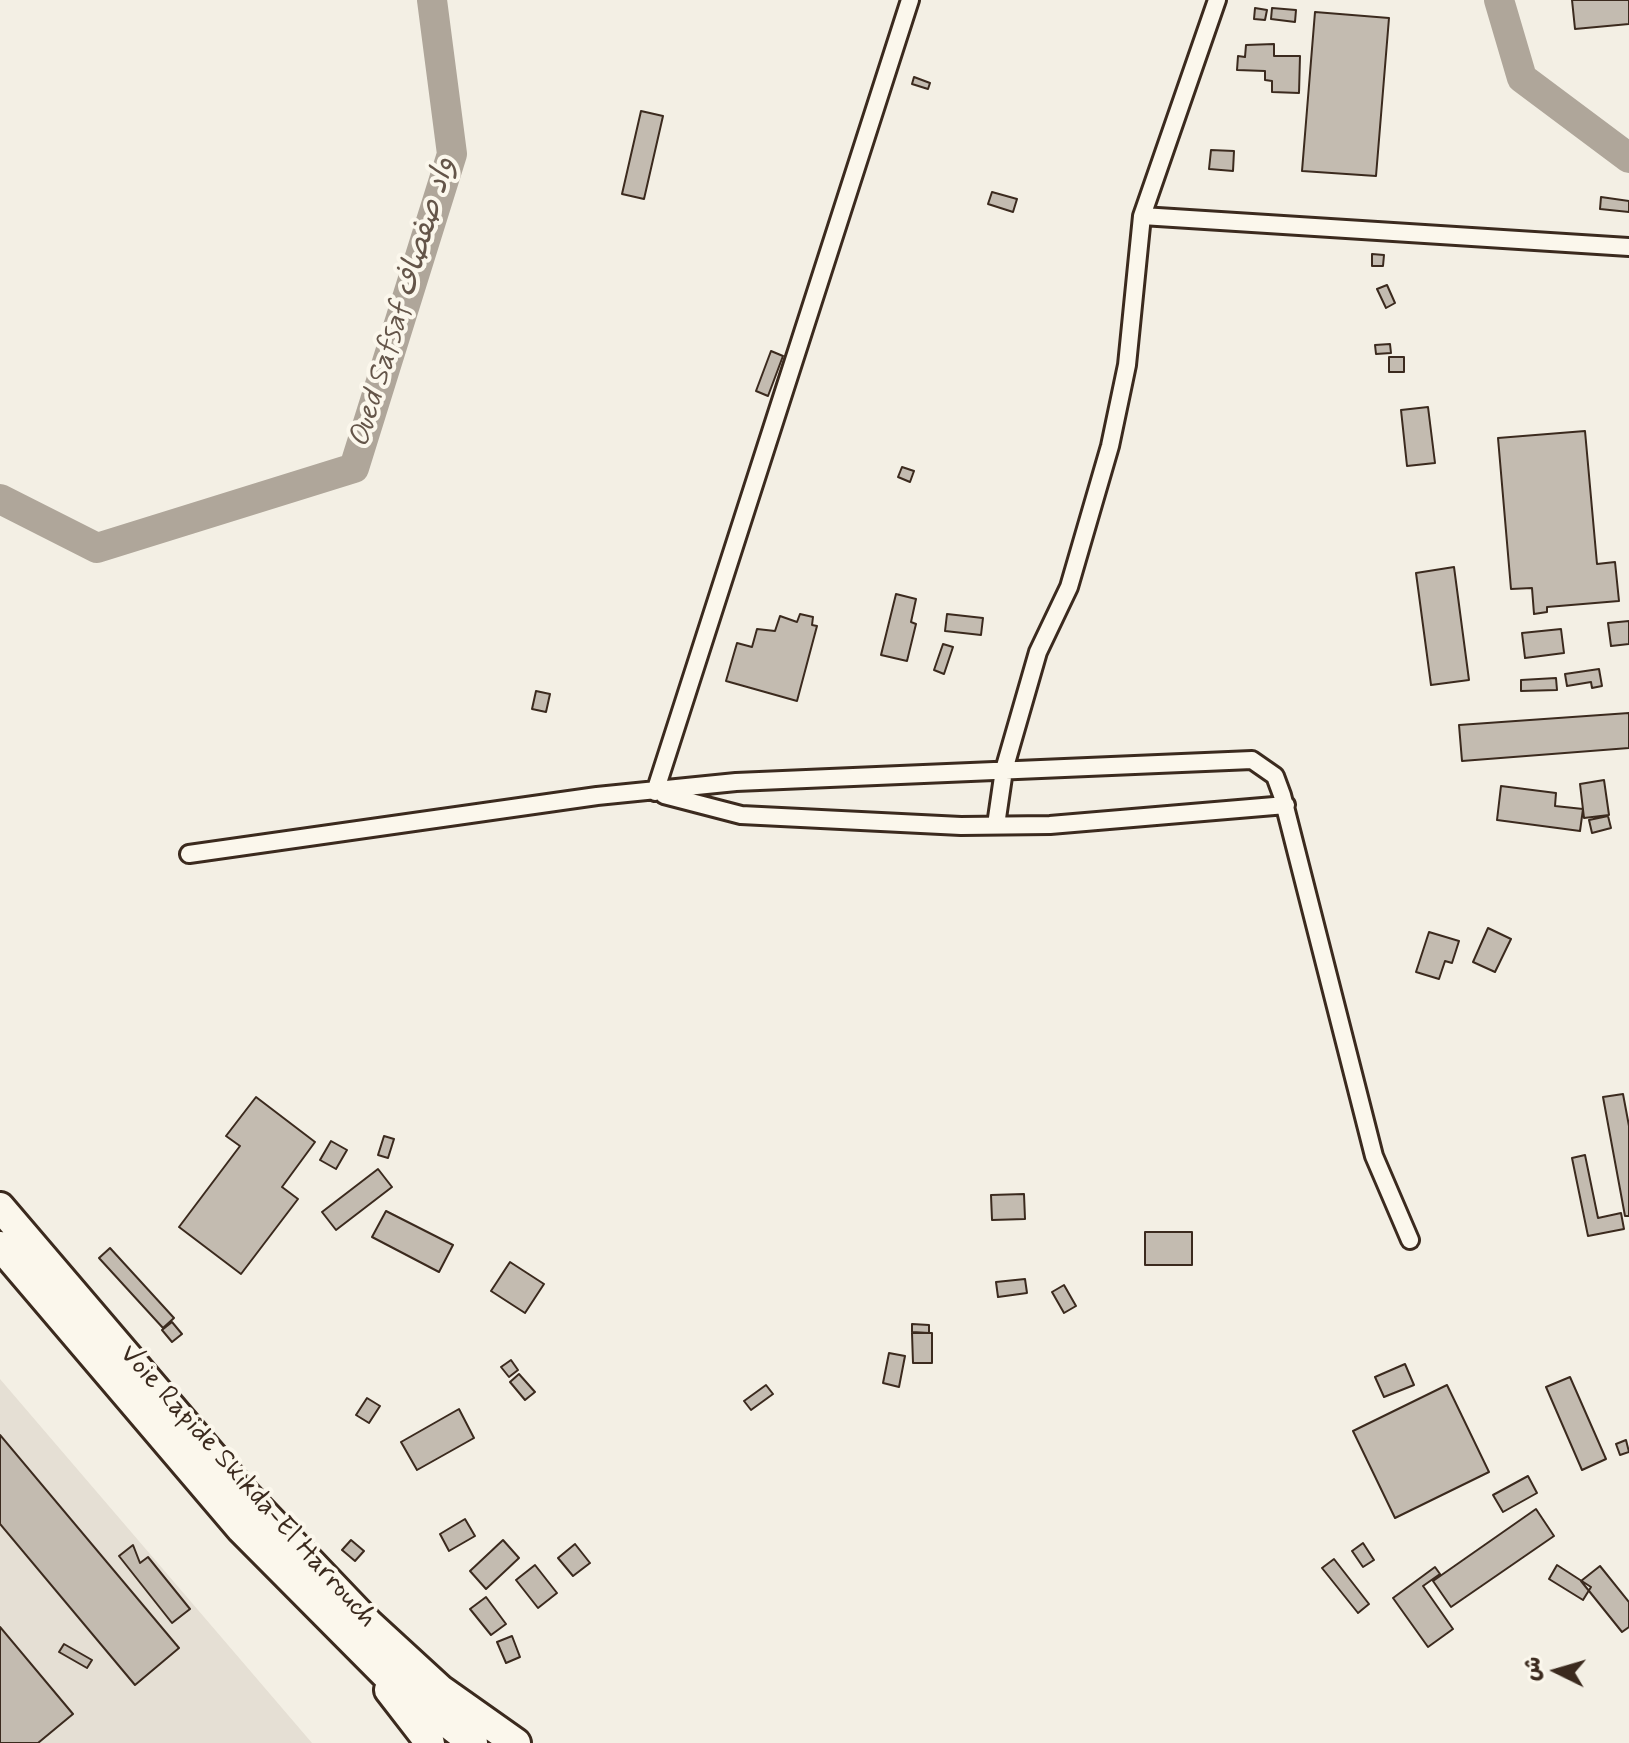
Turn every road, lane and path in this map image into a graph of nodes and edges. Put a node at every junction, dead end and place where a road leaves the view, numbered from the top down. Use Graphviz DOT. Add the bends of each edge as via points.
graph roads {
  1 [pos="910,0"];
  2 [pos="1217,0"];
  3 [pos="1142,216"];
  4 [pos="1629,247"];
  5 [pos="1004,770"];
  6 [pos="655,792"];
  7 [pos="1286,805"];
  8 [pos="996,825"];
  9 [pos="189,854"];
  10 [pos="0,1207"];
  11 [pos="1410,1240"];
  12 [pos="0,1246"];
  13 [pos="350,1638"];
  14 [pos="430,1743"];
  15 [pos="473,1743"];
  16 [pos="516,1743"];
  1 -- 6 [label="street"];
  2 -- 3 [label="street"];
  3 -- 4 [label="street"];
  3 -- 5 [label="street" via="1127,365 1110,446 1069,587 1038,652"];
  5 -- 6 [label="street" via="736,782"];
  5 -- 7 [label="street" via="1252,760 1275,776"];
  5 -- 8 [label="street"];
  6 -- 8 [label="street" via="741,815"];
  6 -- 9 [label="street"];
  7 -- 8 [label="street"];
  7 -- 11 [label="street" via="1374,1156"];
  10 -- 16 [label="highway, Voie Rapide Skikda-El Harrouch" via="244,1493 358,1613 441,1690"];
  12 -- 13 [label="highway, Voie Rapide Skikda-El Harrouch" via="241,1529"];
  13 -- 14 [label="highway"];
  13 -- 15 [label="highway, Voie Rapide Skikda-El Harrouch" via="388,1677"];
}
